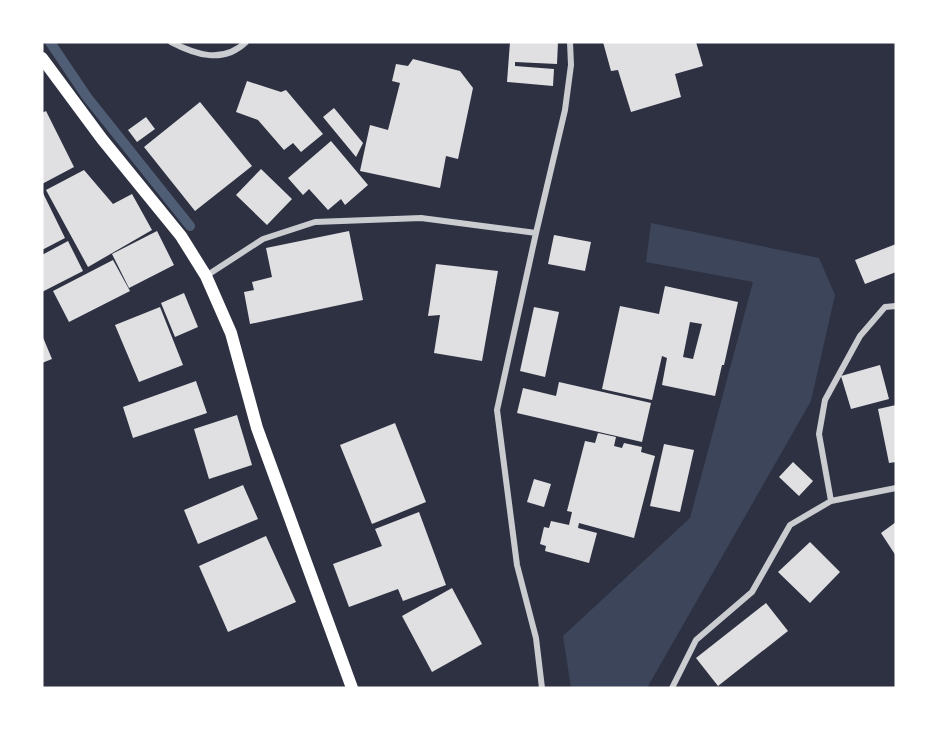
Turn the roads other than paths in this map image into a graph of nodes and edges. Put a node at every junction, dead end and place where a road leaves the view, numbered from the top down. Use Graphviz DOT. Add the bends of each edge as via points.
graph roads {
  1 [pos="171,42"];
  2 [pos="246,42"];
  3 [pos="570,42"];
  4 [pos="42,58"];
  5 [pos="536,233"];
  6 [pos="206,276"];
  7 [pos="896,306"];
  8 [pos="896,488"];
  9 [pos="831,501"];
  10 [pos="352,688"];
  11 [pos="542,688"];
  12 [pos="672,688"];
  1 -- 2 [label="street" via="215,57"];
  3 -- 5 [label="street" via="565,110"];
  4 -- 6 [label="main road" via="181,236"];
  5 -- 6 [label="street" via="421,218 315,222 263,239"];
  5 -- 11 [label="street" via="497,410 518,565 536,638"];
  6 -- 10 [label="main road" via="231,333 257,428"];
  7 -- 9 [label="street" via="885,307 860,336 825,400 819,434"];
  8 -- 9 [label="street"];
  9 -- 12 [label="street" via="790,525 752,592 696,640"];
}
